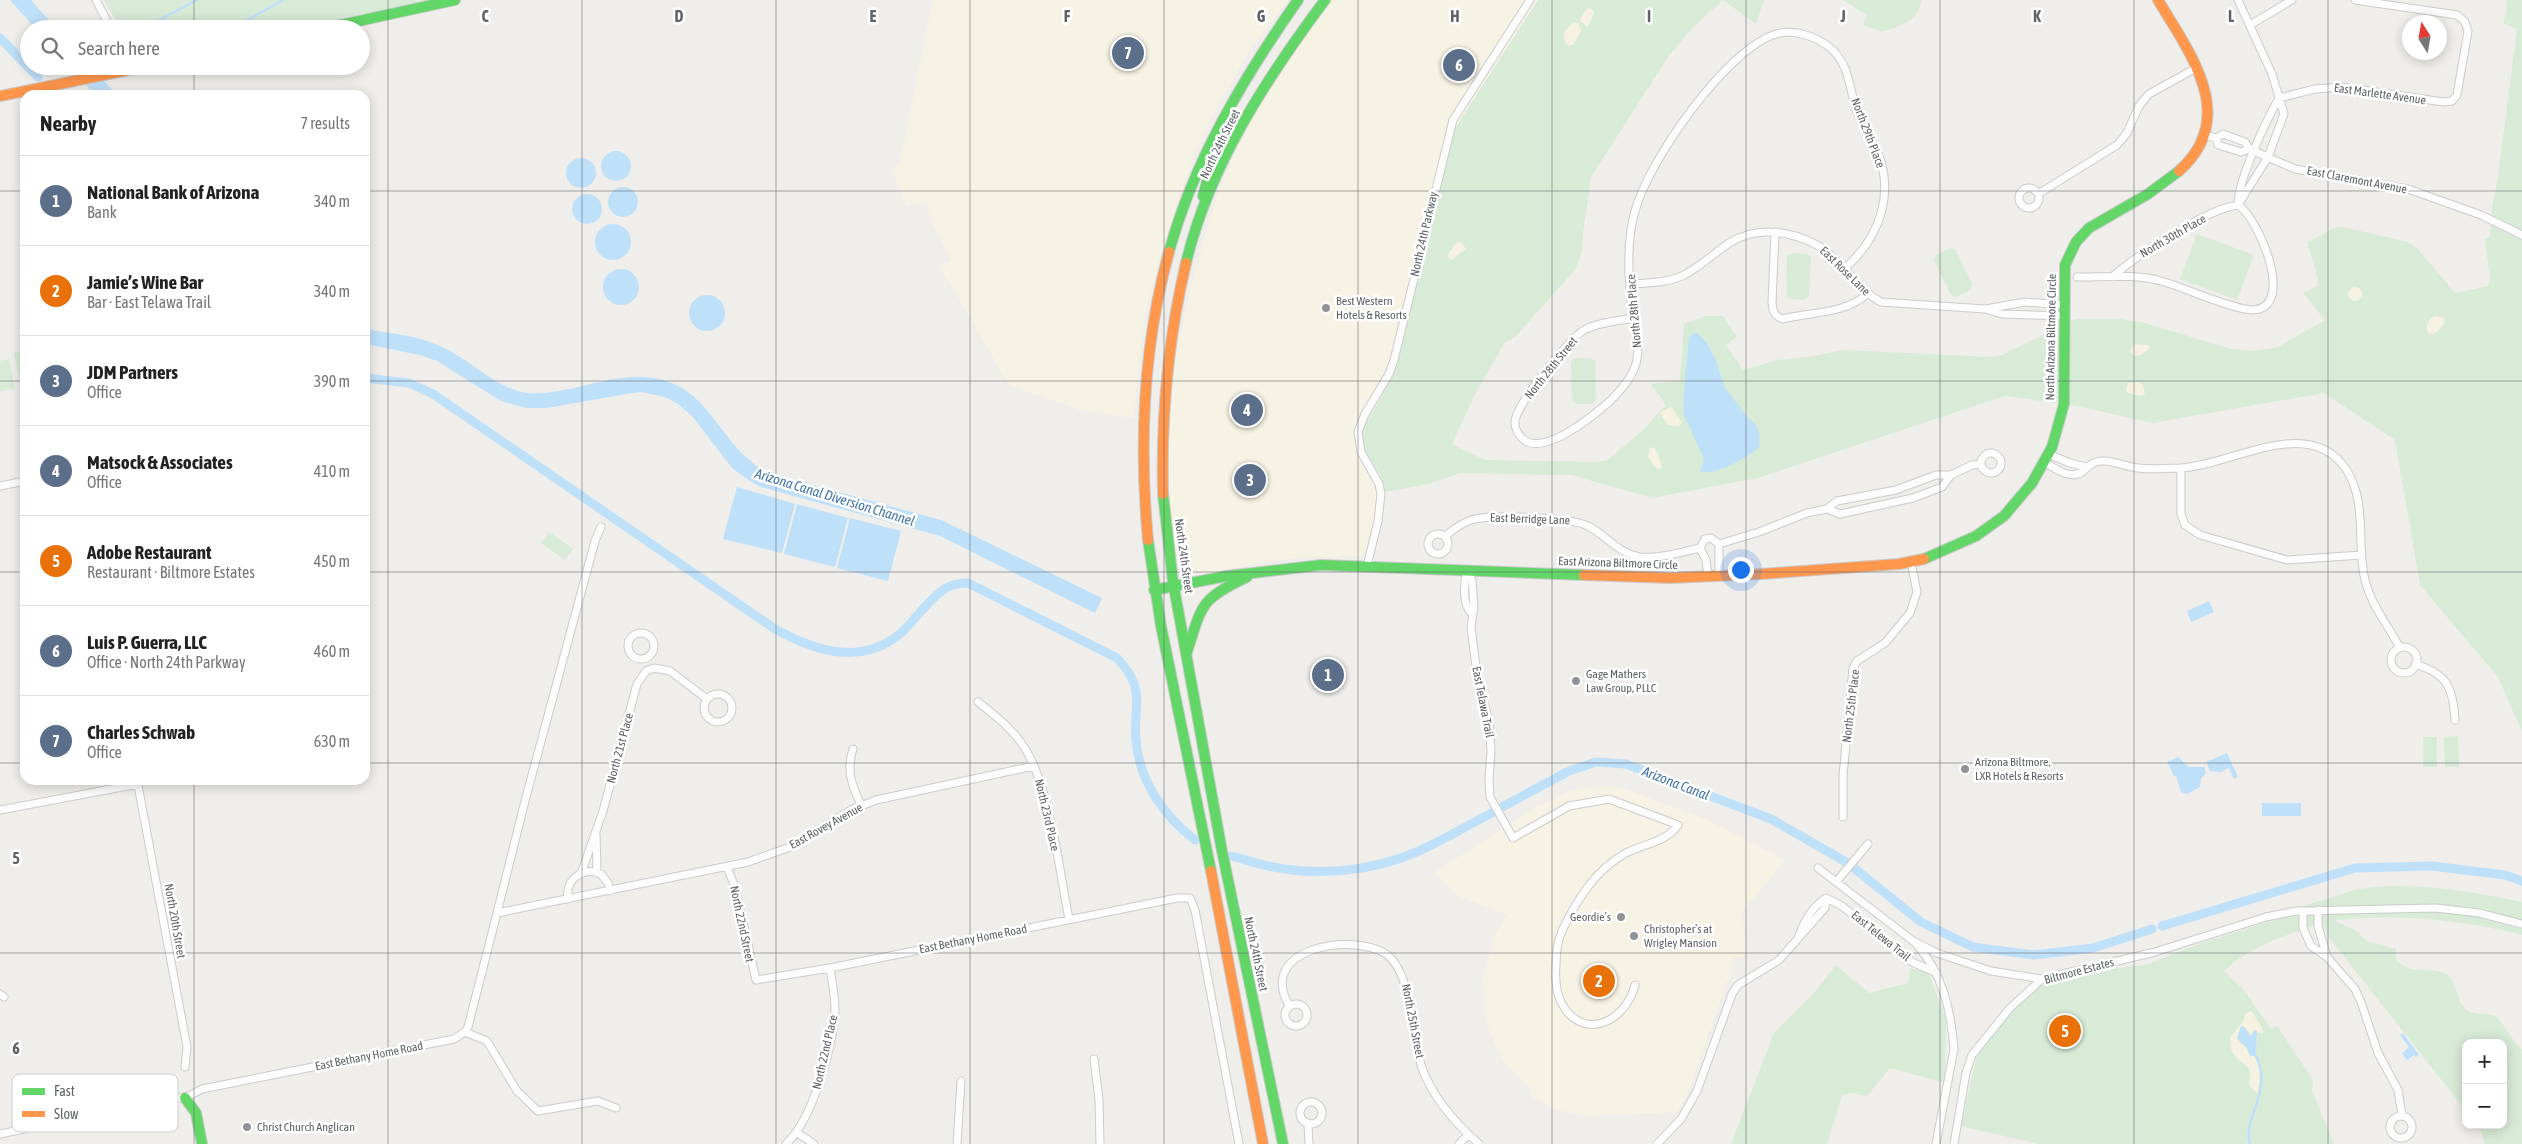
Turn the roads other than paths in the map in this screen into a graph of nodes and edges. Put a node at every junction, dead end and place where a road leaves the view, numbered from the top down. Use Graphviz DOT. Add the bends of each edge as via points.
graph roads {
  1 [pos="96,0"];
  2 [pos="455,0"];
  3 [pos="1298,0"];
  4 [pos="1325,0"];
  5 [pos="1530,0"];
  6 [pos="2158,0"];
  7 [pos="2238,0"];
  8 [pos="2292,0"];
  9 [pos="2355,0"];
  10 [pos="106,20"];
  11 [pos="363,20"];
  12 [pos="2250,25"];
  13 [pos="1777,34"];
  14 [pos="2198,67"];
  15 [pos="103,75"];
  16 [pos="31,90"];
  17 [pos="20,92"];
  18 [pos="0,96"];
  19 [pos="2279,98"];
  20 [pos="2204,135"];
  21 [pos="1236,137"];
  22 [pos="2216,138"];
  23 [pos="1209,149"];
  24 [pos="2252,150"];
  25 [pos="2268,156"];
  26 [pos="2038,194"];
  27 [pos="2238,205"];
  28 [pos="1195,231"];
  29 [pos="1775,232"];
  30 [pos="2522,234"];
  31 [pos="1844,269"];
  32 [pos="2077,277"];
  33 [pos="2112,277"];
  34 [pos="1630,284"];
  35 [pos="1867,294"];
  36 [pos="2064,305"];
  37 [pos="1985,309"];
  38 [pos="2064,316"];
  39 [pos="1634,318"];
  40 [pos="1516,429"];
  41 [pos="2046,458"];
  42 [pos="1981,464"];
  43 [pos="2086,467"];
  44 [pos="2182,468"];
  45 [pos="1951,475"];
  46 [pos="20,482"];
  47 [pos="0,486"];
  48 [pos="1896,490"];
  49 [pos="1900,502"];
  50 [pos="1827,509"];
  51 [pos="601,527"];
  52 [pos="1445,536"];
  53 [pos="1719,544"];
  54 [pos="1700,548"];
  55 [pos="2362,555"];
  56 [pos="1911,562"];
  57 [pos="1366,566"];
  58 [pos="1262,571"];
  59 [pos="1467,571"];
  60 [pos="1719,576"];
  61 [pos="1708,577"];
  62 [pos="1174,586"];
  63 [pos="1154,590"];
  64 [pos="2400,648"];
  65 [pos="1187,653"];
  66 [pos="646,658"];
  67 [pos="2416,664"];
  68 [pos="651,668"];
  69 [pos="707,699"];
  70 [pos="978,702"];
  71 [pos="2456,720"];
  72 [pos="853,749"];
  73 [pos="1034,766"];
  74 [pos="122,785"];
  75 [pos="138,785"];
  76 [pos="861,805"];
  77 [pos="0,810"];
  78 [pos="1843,817"];
  79 [pos="596,833"];
  80 [pos="1868,844"];
  81 [pos="727,867"];
  82 [pos="1818,868"];
  83 [pos="596,872"];
  84 [pos="580,874"];
  85 [pos="1836,882"];
  86 [pos="610,891"];
  87 [pos="568,899"];
  88 [pos="2318,910"];
  89 [pos="2303,911"];
  90 [pos="497,913"];
  91 [pos="1069,919"];
  92 [pos="2522,924"];
  93 [pos="1913,941"];
  94 [pos="2327,957"];
  95 [pos="830,968"];
  96 [pos="1937,973"];
  97 [pos="2042,979"];
  98 [pos="756,980"];
  99 [pos="1634,985"];
  100 [pos="1290,1006"];
  101 [pos="466,1032"];
  102 [pos="1094,1059"];
  103 [pos="185,1066"];
  104 [pos="961,1081"];
  105 [pos="178,1098"];
  106 [pos="184,1098"];
  107 [pos="616,1108"];
  108 [pos="2402,1115"];
  109 [pos="1308,1124"];
  110 [pos="796,1132"];
  111 [pos="1468,1135"];
  112 [pos="202,1144"];
  113 [pos="786,1144"];
  114 [pos="814,1144"];
  115 [pos="957,1144"];
  116 [pos="1100,1144"];
  117 [pos="1239,1144"];
  118 [pos="1263,1144"];
  119 [pos="1283,1144"];
  120 [pos="1309,1144"];
  121 [pos="1459,1144"];
  122 [pos="1479,1144"];
  123 [pos="1657,1144"];
  124 [pos="1936,1144"];
  125 [pos="1954,1144"];
  1 -- 10 [label="street"];
  2 -- 11 [label="main road"];
  3 -- 23 [label="main road, North 24th Street" via="1243,83"];
  4 -- 21 [label="main road, North 24th Street" via="1265,85"];
  5 -- 57 [label="street, North 24th Parkway" via="1453,120 1394,360 1360,423 1359,445 1381,494 1378,521"];
  6 -- 14 [label="main road, North Arizona Biltmore Circle"];
  7 -- 12 [label="street"];
  8 -- 12 [label="street"];
  9 -- 19 [label="street, East Marlette Avenue" via="2457,15 2466,22 2468,31 2457,94 2452,101 2342,87 2315,89"];
  12 -- 19 [label="street"];
  13 -- 31 [label="street, North 29th Place" via="1814,37 1837,54 1846,70 1857,112 1879,159 1884,192 1881,216 1872,238"];
  13 -- 34 [label="street, North 28th Place" via="1756,43 1729,66 1660,155 1635,211"];
  14 -- 20 [label="main road, North Arizona Biltmore Circle" via="2208,100"];
  14 -- 26 [label="street" via="2149,94 2117,145"];
  15 -- 16 [label="main road"];
  17 -- 18 [label="main road"];
  19 -- 24 [label="street"];
  19 -- 25 [label="street" via="2284,114"];
  20 -- 22 [label="street, East Claremont Avenue"];
  20 -- 36 [label="main road, North Arizona Biltmore Circle" via="2192,160 2175,177 2085,229 2072,245 2064,265"];
  21 -- 23 [label="main road"];
  21 -- 28 [label="main road, North 24th Street"];
  22 -- 24 [label="street, East Claremont Avenue" via="2223,134 2245,142"];
  22 -- 24 [label="street, East Claremont Avenue" via="2218,145 2241,152"];
  23 -- 28 [label="main road" via="1208,178"];
  23 -- 63 [label="main road, North 24th Street" via="1189,192 1174,236 1160,292 1150,354 1144,409 1144,458 1146,526"];
  24 -- 25 [label="street, East Claremont Avenue"];
  24 -- 27 [label="street" via="2238,191"];
  25 -- 27 [label="street"];
  25 -- 30 [label="street, East Claremont Avenue" via="2295,169 2408,189 2481,215"];
  27 -- 33 [label="street, North 30th Place" via="2215,212 2151,248"];
  27 -- 33 [label="street" via="2246,209 2254,224 2273,273 2272,295 2268,303 2252,310 2159,280"];
  28 -- 62 [label="main road, North 24th Street" via="1177,307 1163,426 1164,506"];
  29 -- 31 [label="street, East Rose Lane" via="1820,246"];
  29 -- 34 [label="street, East Rose Lane" via="1740,238 1681,276 1657,283"];
  29 -- 35 [label="street" via="1772,303 1777,317 1783,319 1837,309"];
  31 -- 35 [label="street, East Rose Lane"];
  32 -- 33 [label="street"];
  34 -- 39 [label="street, North 28th Place"];
  35 -- 37 [label="street, East Rose Lane" via="1882,302"];
  36 -- 37 [label="street, East Rose Lane" via="2025,302"];
  36 -- 38 [label="main road, North Arizona Biltmore Circle"];
  37 -- 38 [label="street, East Rose Lane" via="2002,314"];
  38 -- 41 [label="main road, North Arizona Biltmore Circle" via="2064,404"];
  39 -- 40 [label="street, North 28th Street" via="1588,328 1570,341 1519,409 1514,423"];
  39 -- 40 [label="street, North 28th Place" via="1639,343 1634,371 1622,389 1603,407 1576,428 1544,444 1526,442"];
  41 -- 43 [label="street"];
  41 -- 43 [label="street" via="2069,475 2082,472"];
  41 -- 56 [label="main road, East Arizona Biltmore Circle" via="2004,516 1942,553"];
  42 -- 45 [label="street, East Berridge Lane"];
  43 -- 44 [label="street" via="2104,461 2139,468"];
  44 -- 55 [label="street" via="2181,514 2185,525 2200,535 2287,560"];
  44 -- 55 [label="street" via="2284,443 2323,449 2341,462 2352,484 2360,508"];
  45 -- 48 [label="street, East Berridge Lane" via="1936,475"];
  45 -- 49 [label="street, East Berridge Lane" via="1942,487"];
  46 -- 47 [label="street"];
  48 -- 49 [label="street"];
  48 -- 50 [label="street, East Berridge Lane" via="1836,501"];
  49 -- 50 [label="street, East Berridge Lane" via="1840,514"];
  50 -- 53 [label="street, East Berridge Lane" via="1794,516 1759,532"];
  51 -- 90 [label="street"];
  52 -- 54 [label="street, East Berridge Lane" via="1469,521 1482,518 1551,519 1587,525 1628,554 1641,557"];
  53 -- 54 [label="street, East Berridge Lane" via="1716,540 1705,539"];
  53 -- 60 [label="street"];
  54 -- 61 [label="street" via="1706,560"];
  55 -- 64 [label="street" via="2367,588"];
  56 -- 60 [label="main road, East Arizona Biltmore Circle"];
  56 -- 78 [label="street, North 25th Place" via="1917,592 1910,613 1885,643 1857,661 1854,668 1843,776"];
  57 -- 58 [label="main road, East Arizona Biltmore Circle" via="1321,565"];
  57 -- 59 [label="main road, East Arizona Biltmore Circle"];
  58 -- 62 [label="main road, East Arizona Biltmore Circle"];
  58 -- 65 [label="main road" via="1229,585 1210,598 1198,613"];
  59 -- 61 [label="main road, East Arizona Biltmore Circle"];
  59 -- 99 [label="street, East Telawa Trail" via="1464,582 1467,608 1471,613 1478,682 1489,721 1492,800 1513,838 1569,806 1608,799 1678,825 1674,832 1626,853 1599,873 1580,898 1559,939 1558,993 1564,1007 1579,1020 1594,1025 1612,1020 1631,999"];
  60 -- 61 [label="main road, East Arizona Biltmore Circle"];
  62 -- 63 [label="main road, East Arizona Biltmore Circle"];
  62 -- 65 [label="main road, North 24th Street"];
  63 -- 118 [label="main road, North 24th Street"];
  64 -- 67 [label="street" via="2411,650 2416,656"];
  64 -- 67 [label="street" via="2391,656 2394,668 2406,672"];
  65 -- 119 [label="main road, North 24th Street" via="1224,867"];
  66 -- 68 [label="street"];
  67 -- 71 [label="street" via="2431,669 2445,680 2454,699"];
  68 -- 69 [label="street" via="670,671"];
  68 -- 79 [label="street, North 21st Place" via="642,674 637,684"];
  69 -- 69 [label="street" via="704,708 711,720 720,722 731,714 732,703 726,696 714,694"];
  70 -- 73 [label="street, North 23rd Place" via="1009,728"];
  72 -- 76 [label="street" via="849,770"];
  73 -- 76 [label="street, East Rovey Avenue" via="893,795"];
  73 -- 91 [label="street, North 23rd Place" via="1041,783"];
  74 -- 77 [label="street"];
  75 -- 103 [label="street, North 20th Street" via="187,1047"];
  76 -- 81 [label="street, East Rovey Avenue" via="790,847"];
  79 -- 83 [label="street, North 21st Place"];
  79 -- 84 [label="street, North 21st Place"];
  80 -- 85 [label="street"];
  81 -- 86 [label="street, East Rovey Avenue"];
  81 -- 98 [label="street, North 22nd Street"];
  82 -- 85 [label="street, East Telewa Trail"];
  83 -- 84 [label="street"];
  83 -- 86 [label="street" via="605,878"];
  84 -- 87 [label="street, North 21st Place" via="569,884"];
  85 -- 93 [label="street, East Telewa Trail"];
  86 -- 87 [label="street"];
  87 -- 90 [label="street"];
  88 -- 89 [label="street, Biltmore Estates"];
  88 -- 92 [label="street, Biltmore Estates" via="2436,908 2479,913"];
  88 -- 94 [label="street" via="2318,926"];
  89 -- 94 [label="street" via="2304,928 2311,946"];
  89 -- 97 [label="street, Biltmore Estates" via="2266,917 2155,952"];
  90 -- 101 [label="street"];
  91 -- 95 [label="street, East Bethany Home Road"];
  91 -- 117 [label="street, East Bethany Home Road" via="1190,898 1195,910"];
  93 -- 96 [label="street"];
  93 -- 97 [label="street" via="1937,953 1991,971"];
  94 -- 108 [label="street" via="2355,989 2378,1052 2398,1090"];
  95 -- 98 [label="street, East Bethany Home Road"];
  95 -- 110 [label="street, North 22nd Place" via="835,1003 831,1036 812,1104"];
  96 -- 123 [label="street, East Telewa Trail" via="1912,962 1842,906 1826,898 1816,904 1799,936 1779,960 1743,980 1732,994 1697,1091 1681,1119"];
  96 -- 124 [label="street" via="1953,1031 1954,1049"];
  97 -- 125 [label="street, Biltmore Estates" via="2010,1008 1972,1055"];
  100 -- 111 [label="street, North 25th Street" via="1284,997 1283,986 1288,967 1298,955 1314,949 1360,946 1375,948 1387,955 1400,969 1406,985 1414,1041 1423,1069 1440,1102"];
  101 -- 106 [label="street, East Bethany Home Road" via="448,1041 202,1089"];
  101 -- 107 [label="street" via="487,1041 517,1092 538,1111 598,1102"];
  102 -- 116 [label="street"];
  104 -- 115 [label="street"];
  105 -- 106 [label="street, East Bethany Home Road"];
  106 -- 112 [label="main road" via="194,1107"];
  109 -- 120 [label="street"];
  110 -- 113 [label="street"];
  110 -- 114 [label="street"];
  111 -- 121 [label="street"];
  111 -- 122 [label="street, North 25th Street"];
}
